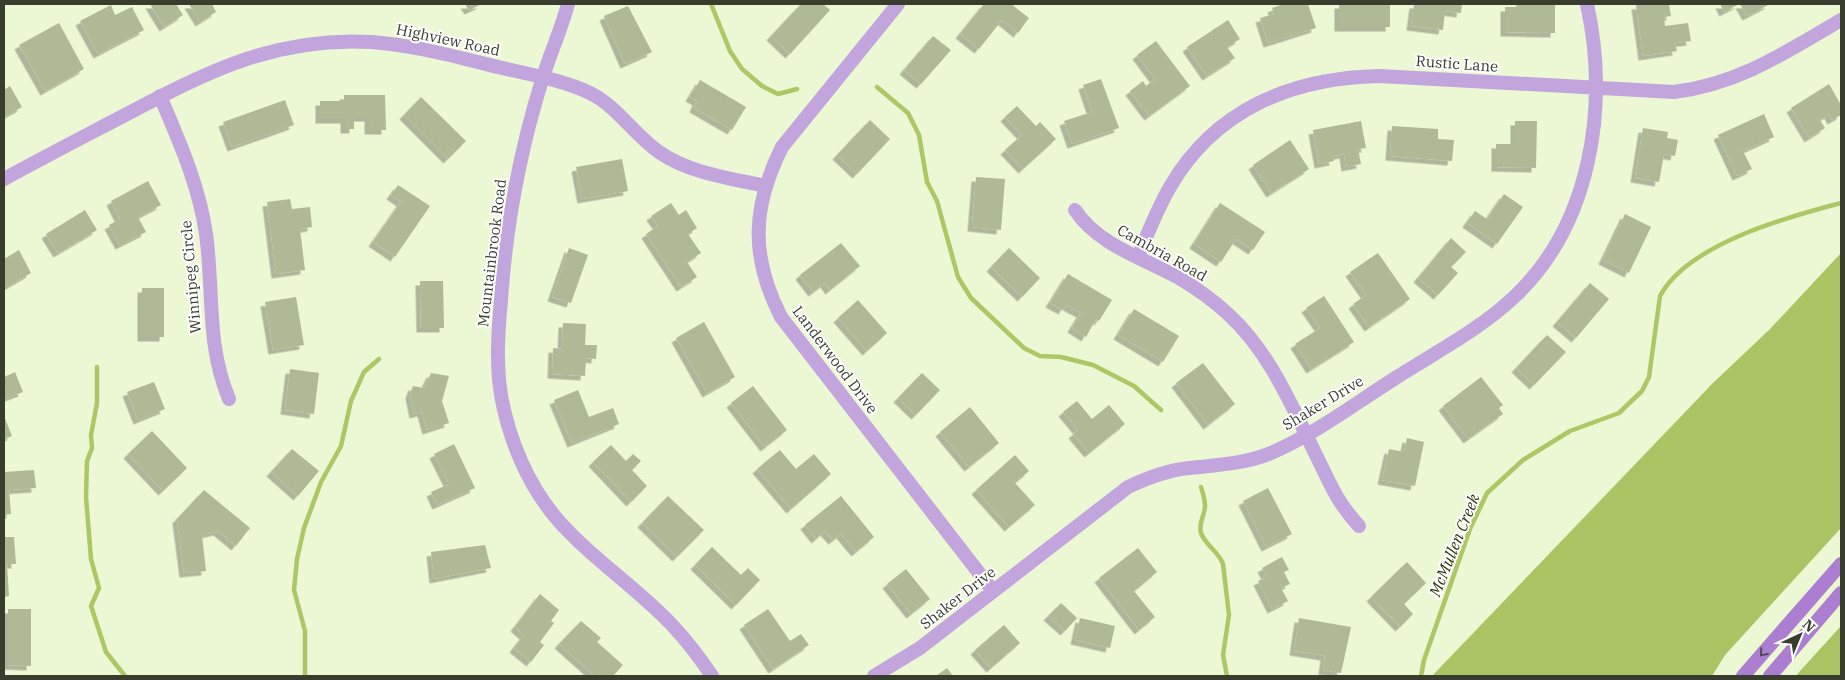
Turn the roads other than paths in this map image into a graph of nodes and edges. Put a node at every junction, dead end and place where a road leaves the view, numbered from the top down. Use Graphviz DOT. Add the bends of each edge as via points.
graph roads {
  1 [pos="568,4"];
  2 [pos="898,4"];
  3 [pos="1586,4"];
  4 [pos="1841,20"];
  5 [pos="543,79"];
  6 [pos="1597,89"];
  7 [pos="160,96"];
  8 [pos="4,179"];
  9 [pos="765,186"];
  10 [pos="1075,210"];
  11 [pos="1138,257"];
  12 [pos="230,399"];
  13 [pos="1306,434"];
  14 [pos="1359,526"];
  15 [pos="1841,564"];
  16 [pos="993,591"];
  17 [pos="1841,594"];
  18 [pos="712,676"];
  19 [pos="874,676"];
  20 [pos="1743,676"];
  21 [pos="1770,676"];
  1 -- 5 [label="street, Mountainbrook Road"];
  2 -- 9 [label="street, Landerwood Drive" via="857,58 790,135"];
  3 -- 6 [label="street, Shaker Drive" via="1596,52"];
  4 -- 6 [label="street, Rustic Lane" via="1761,67 1730,80 1674,92"];
  5 -- 7 [label="street, Highview Road" via="412,46 332,42 292,46 254,55 220,67"];
  5 -- 9 [label="street, Highview Road" via="577,88 602,100 620,113 641,138 680,164"];
  5 -- 18 [label="street, Mountainbrook Road" via="510,214 502,283 498,351 506,418 523,464 538,493 557,518 592,555 673,626"];
  6 -- 11 [label="street, Rustic Lane" via="1379,76 1331,78 1278,94 1228,122 1184,166 1159,208"];
  6 -- 13 [label="street, Shaker Drive" via="1582,186 1555,246 1536,273 1513,298 1486,319"];
  7 -- 8 [label="street, Highview Road"];
  7 -- 12 [label="street, Winnipeg Circle" via="187,160 200,206 209,268 213,341 220,376"];
  9 -- 16 [label="street, Landerwood Drive" via="758,241 769,293 781,317"];
  10 -- 11 [label="street, Cambria Road" via="1093,231"];
  11 -- 13 [label="street, Cambria Road" via="1207,296 1240,326 1268,365"];
  13 -- 14 [label="street, Cambria Road" via="1336,499"];
  13 -- 16 [label="street, Shaker Drive" via="1245,462 1175,470 1140,482 1118,494"];
  15 -- 20 [label="main road, one-way"];
  16 -- 19 [label="street, Shaker Drive" via="920,648"];
  17 -- 21 [label="main road"];
}
